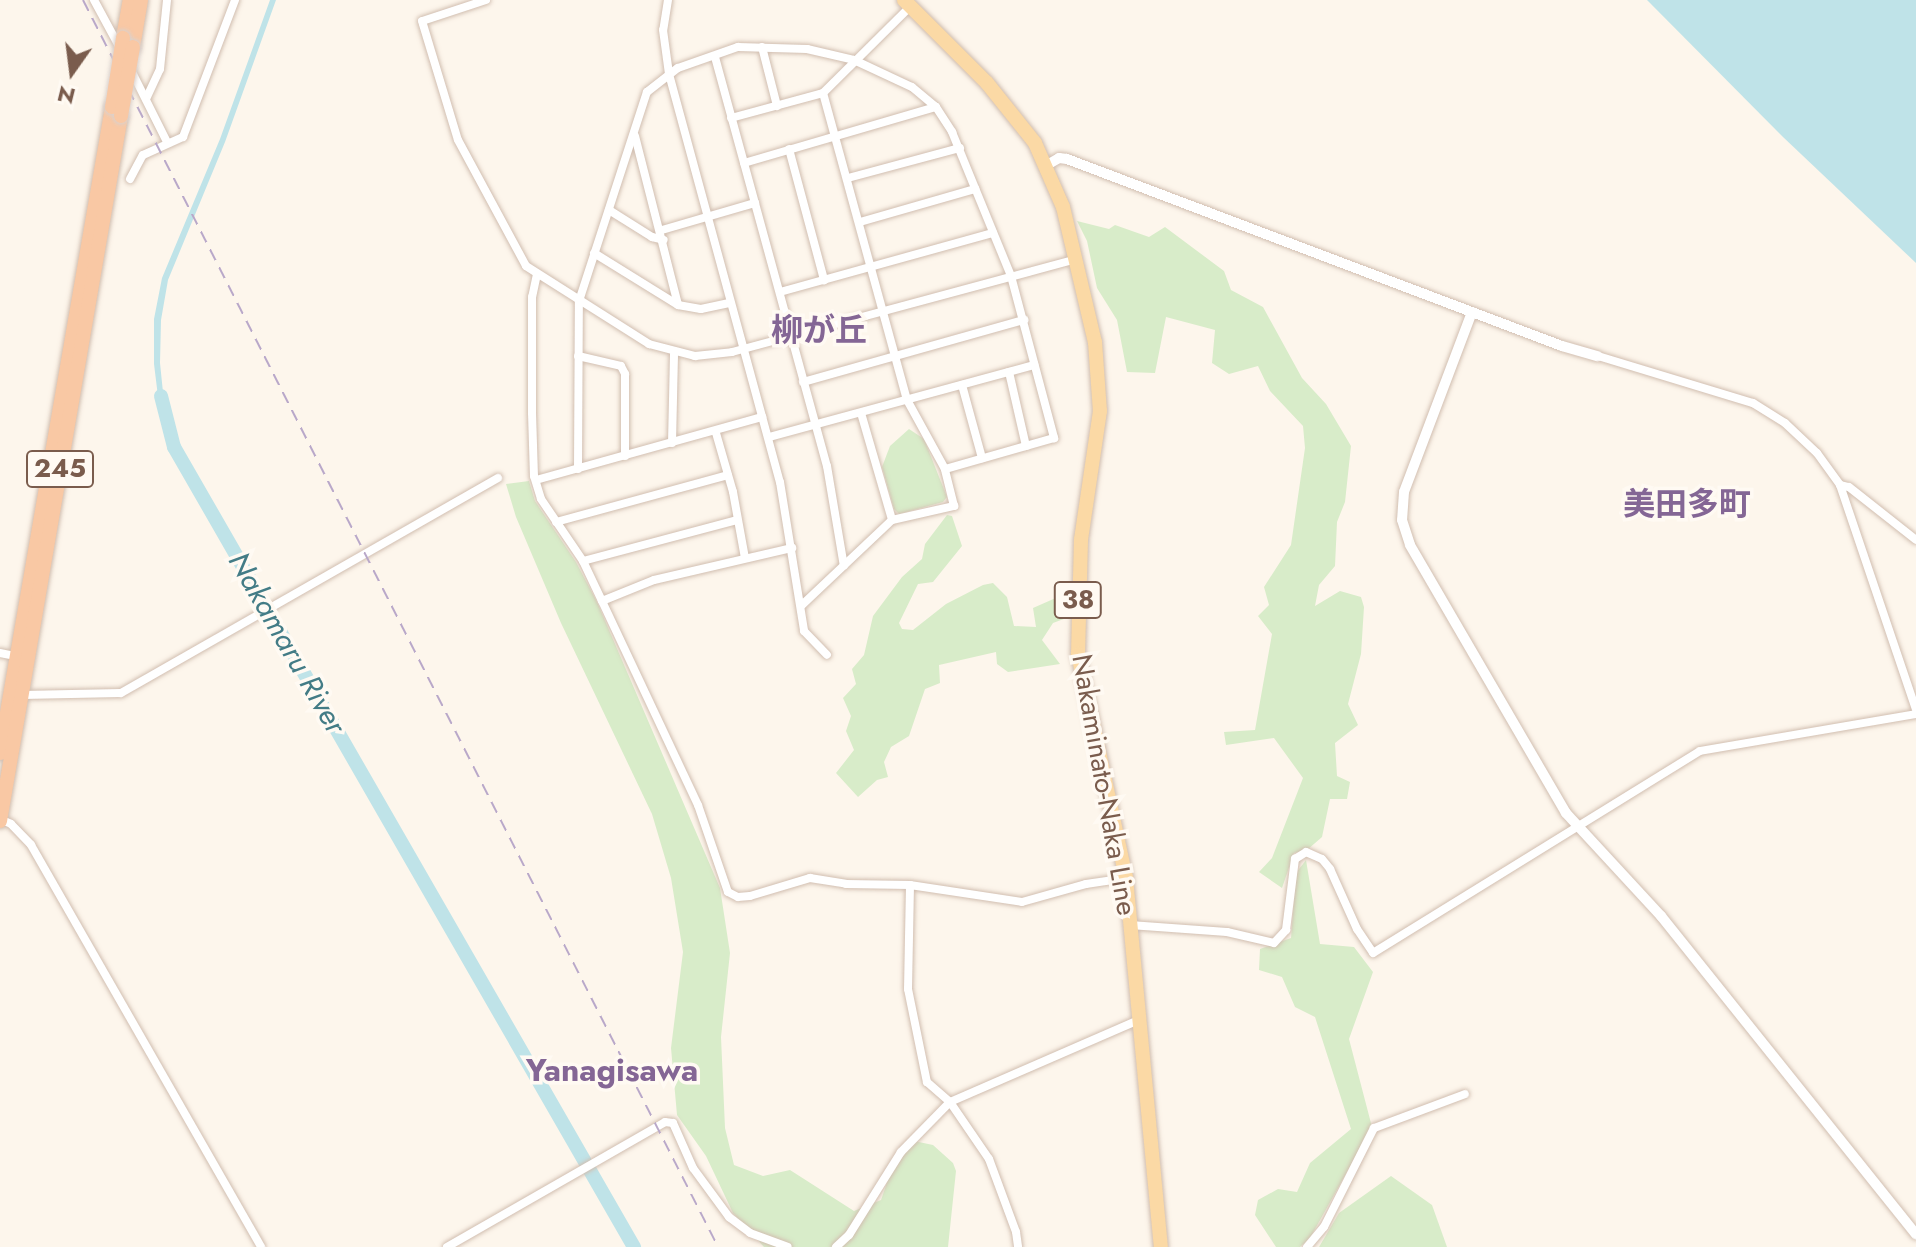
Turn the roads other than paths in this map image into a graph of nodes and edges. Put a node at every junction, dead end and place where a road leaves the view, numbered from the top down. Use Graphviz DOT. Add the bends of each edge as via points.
graph roads {
  1 [pos="94,0"];
  2 [pos="130,0"];
  3 [pos="141,0"];
  4 [pos="167,0"];
  5 [pos="235,0"];
  6 [pos="486,0"];
  7 [pos="668,0"];
  8 [pos="908,3"];
  9 [pos="128,42"];
  10 [pos="762,47"];
  11 [pos="715,57"];
  12 [pos="854,60"];
  13 [pos="669,74"];
  14 [pos="823,93"];
  15 [pos="146,99"];
  16 [pos="777,106"];
  17 [pos="936,107"];
  18 [pos="116,111"];
  19 [pos="731,118"];
  20 [pos="635,135"];
  21 [pos="835,135"];
  22 [pos="167,142"];
  23 [pos="960,148"];
  24 [pos="789,149"];
  25 [pos="744,163"];
  26 [pos="1047,165"];
  27 [pos="848,178"];
  28 [pos="130,179"];
  29 [pos="975,189"];
  30 [pos="755,203"];
  31 [pos="609,210"];
  32 [pos="708,217"];
  33 [pos="860,222"];
  34 [pos="993,233"];
  35 [pos="663,235"];
  36 [pos="594,253"];
  37 [pos="1076,259"];
  38 [pos="871,267"];
  39 [pos="537,274"];
  40 [pos="1011,276"];
  41 [pos="824,280"];
  42 [pos="780,292"];
  43 [pos="579,301"];
  44 [pos="730,303"];
  45 [pos="678,305"];
  46 [pos="883,309"];
  47 [pos="1472,312"];
  48 [pos="1024,320"];
  49 [pos="791,336"];
  50 [pos="744,349"];
  51 [pos="674,352"];
  52 [pos="578,356"];
  53 [pos="1598,356"];
  54 [pos="895,357"];
  55 [pos="1034,365"];
  56 [pos="1009,372"];
  57 [pos="803,382"];
  58 [pos="962,385"];
  59 [pos="907,400"];
  60 [pos="861,413"];
  61 [pos="762,417"];
  62 [pos="814,425"];
  63 [pos="716,433"];
  64 [pos="769,437"];
  65 [pos="672,443"];
  66 [pos="1026,446"];
  67 [pos="625,456"];
  68 [pos="982,458"];
  69 [pos="578,469"];
  70 [pos="945,469"];
  71 [pos="728,475"];
  72 [pos="498,478"];
  73 [pos="536,480"];
  74 [pos="1840,485"];
  75 [pos="737,520"];
  76 [pos="892,520"];
  77 [pos="556,522"];
  78 [pos="1916,540"];
  79 [pos="792,548"];
  80 [pos="745,558"];
  81 [pos="583,561"];
  82 [pos="844,566"];
  83 [pos="602,601"];
  84 [pos="802,605"];
  85 [pos="0,653"];
  86 [pos="827,655"];
  87 [pos="16,656"];
  88 [pos="22,695"];
  89 [pos="1916,711"];
  90 [pos="0,753"];
  91 [pos="0,820"];
  92 [pos="1577,826"];
  93 [pos="1126,878"];
  94 [pos="910,885"];
  95 [pos="1130,925"];
  96 [pos="1141,1019"];
  97 [pos="1465,1094"];
  98 [pos="950,1102"];
  99 [pos="1916,1234"];
  100 [pos="261,1247"];
  101 [pos="447,1247"];
  102 [pos="788,1247"];
  103 [pos="836,1247"];
  104 [pos="1018,1247"];
  105 [pos="1161,1247"];
  106 [pos="1307,1247"];
  1 -- 15 [label="street"];
  2 -- 9 [label="highway, 245"];
  3 -- 9 [label="highway, 245"];
  4 -- 15 [label="street" via="160,69"];
  5 -- 22 [label="street" via="183,137"];
  6 -- 39 [label="street" via="422,21 458,140 526,266"];
  7 -- 13 [label="street" via="663,30"];
  8 -- 12 [label="street"];
  8 -- 26 [label="main road, Nakaminato-Naka Line / 38" via="1007,104"];
  9 -- 18 [label="highway, 245, bridge"];
  10 -- 11 [label="street" via="738,47"];
  10 -- 12 [label="street" via="821,50"];
  10 -- 16 [label="street"];
  11 -- 13 [label="street"];
  11 -- 19 [label="street"];
  12 -- 14 [label="street"];
  12 -- 17 [label="street" via="912,87"];
  13 -- 20 [label="street" via="647,92"];
  13 -- 32 [label="street"];
  14 -- 16 [label="street"];
  14 -- 21 [label="street"];
  15 -- 22 [label="street"];
  16 -- 19 [label="street"];
  17 -- 21 [label="street"];
  17 -- 23 [label="street"];
  18 -- 87 [label="highway, 245"];
  18 -- 88 [label="highway, 245"];
  19 -- 25 [label="street"];
  20 -- 31 [label="street"];
  20 -- 35 [label="street"];
  21 -- 24 [label="street"];
  21 -- 27 [label="street"];
  22 -- 28 [label="street" via="143,155"];
  23 -- 27 [label="street"];
  23 -- 29 [label="street"];
  24 -- 25 [label="street"];
  24 -- 41 [label="street"];
  25 -- 30 [label="street"];
  26 -- 37 [label="main road, Nakaminato-Naka Line / 38"];
  26 -- 47 [label="street" via="1067,159"];
  27 -- 33 [label="street"];
  29 -- 33 [label="street"];
  29 -- 34 [label="street"];
  30 -- 32 [label="street"];
  30 -- 42 [label="street"];
  31 -- 35 [label="street" via="652,237"];
  31 -- 36 [label="street"];
  32 -- 35 [label="street"];
  32 -- 44 [label="street"];
  33 -- 38 [label="street"];
  34 -- 38 [label="street"];
  34 -- 40 [label="street"];
  35 -- 45 [label="street"];
  36 -- 43 [label="street"];
  36 -- 45 [label="street"];
  37 -- 40 [label="street"];
  37 -- 93 [label="main road, Nakaminato-Naka Line / 38" via="1095,342 1100,411 1081,540 1078,654"];
  38 -- 41 [label="street"];
  38 -- 46 [label="street"];
  39 -- 43 [label="street"];
  39 -- 73 [label="street" via="532,297"];
  40 -- 46 [label="street"];
  40 -- 48 [label="street"];
  41 -- 42 [label="street"];
  42 -- 49 [label="street"];
  43 -- 51 [label="street" via="649,344"];
  43 -- 52 [label="street"];
  44 -- 45 [label="street" via="701,309"];
  44 -- 50 [label="street"];
  46 -- 49 [label="street"];
  46 -- 54 [label="street"];
  47 -- 53 [label="street"];
  47 -- 92 [label="street" via="1404,492 1402,520 1410,545 1512,725"];
  48 -- 54 [label="street"];
  48 -- 55 [label="street"];
  49 -- 50 [label="street"];
  49 -- 57 [label="street"];
  50 -- 51 [label="street" via="713,356"];
  50 -- 61 [label="street"];
  51 -- 65 [label="street"];
  52 -- 67 [label="street" via="621,366 625,374"];
  52 -- 69 [label="street"];
  53 -- 74 [label="street" via="1753,403 1803,439"];
  54 -- 57 [label="street"];
  54 -- 59 [label="street"];
  55 -- 56 [label="street"];
  55 -- 66 [label="street" via="1054,438"];
  56 -- 58 [label="street"];
  56 -- 66 [label="street"];
  57 -- 62 [label="street"];
  58 -- 59 [label="street"];
  58 -- 68 [label="street"];
  59 -- 60 [label="street"];
  59 -- 70 [label="street"];
  60 -- 62 [label="street"];
  60 -- 76 [label="street"];
  61 -- 63 [label="street"];
  61 -- 64 [label="street"];
  62 -- 64 [label="street"];
  62 -- 82 [label="street" via="827,466"];
  63 -- 65 [label="street"];
  63 -- 71 [label="street"];
  64 -- 79 [label="street"];
  65 -- 67 [label="street"];
  66 -- 68 [label="street"];
  67 -- 69 [label="street"];
  68 -- 70 [label="street"];
  69 -- 73 [label="street"];
  70 -- 76 [label="street" via="954,506"];
  71 -- 75 [label="street"];
  71 -- 77 [label="street"];
  72 -- 88 [label="street" via="121,693"];
  73 -- 77 [label="street"];
  74 -- 78 [label="street"];
  74 -- 89 [label="street"];
  75 -- 80 [label="street"];
  75 -- 81 [label="street"];
  76 -- 82 [label="street"];
  77 -- 81 [label="street"];
  79 -- 80 [label="street"];
  79 -- 84 [label="street"];
  80 -- 83 [label="street" via="654,580"];
  81 -- 83 [label="street"];
  82 -- 84 [label="street"];
  83 -- 94 [label="street" via="698,805 728,892 750,896 810,878"];
  84 -- 86 [label="street" via="804,631"];
  85 -- 87 [label="street"];
  87 -- 90 [label="highway, 245"];
  88 -- 91 [label="highway, 245"];
  89 -- 92 [label="street" via="1700,751"];
  91 -- 100 [label="street" via="31,845"];
  92 -- 95 [label="street" via="1373,953 1330,869 1306,852 1295,859 1286,930 1274,943 1227,932"];
  92 -- 99 [label="street" via="1661,916"];
  93 -- 94 [label="street" via="1022,902"];
  93 -- 95 [label="main road, Nakaminato-Naka Line / 38"];
  94 -- 98 [label="street" via="908,989 927,1082"];
  95 -- 96 [label="main road, Nakaminato-Naka Line / 38"];
  96 -- 98 [label="street"];
  96 -- 105 [label="main road, Nakaminato-Naka Line / 38"];
  97 -- 106 [label="street" via="1374,1128 1324,1227"];
  98 -- 103 [label="street" via="901,1152"];
  98 -- 104 [label="street" via="989,1159"];
  101 -- 102 [label="street" via="665,1122 673,1123 693,1168 729,1217 750,1233"];
}
